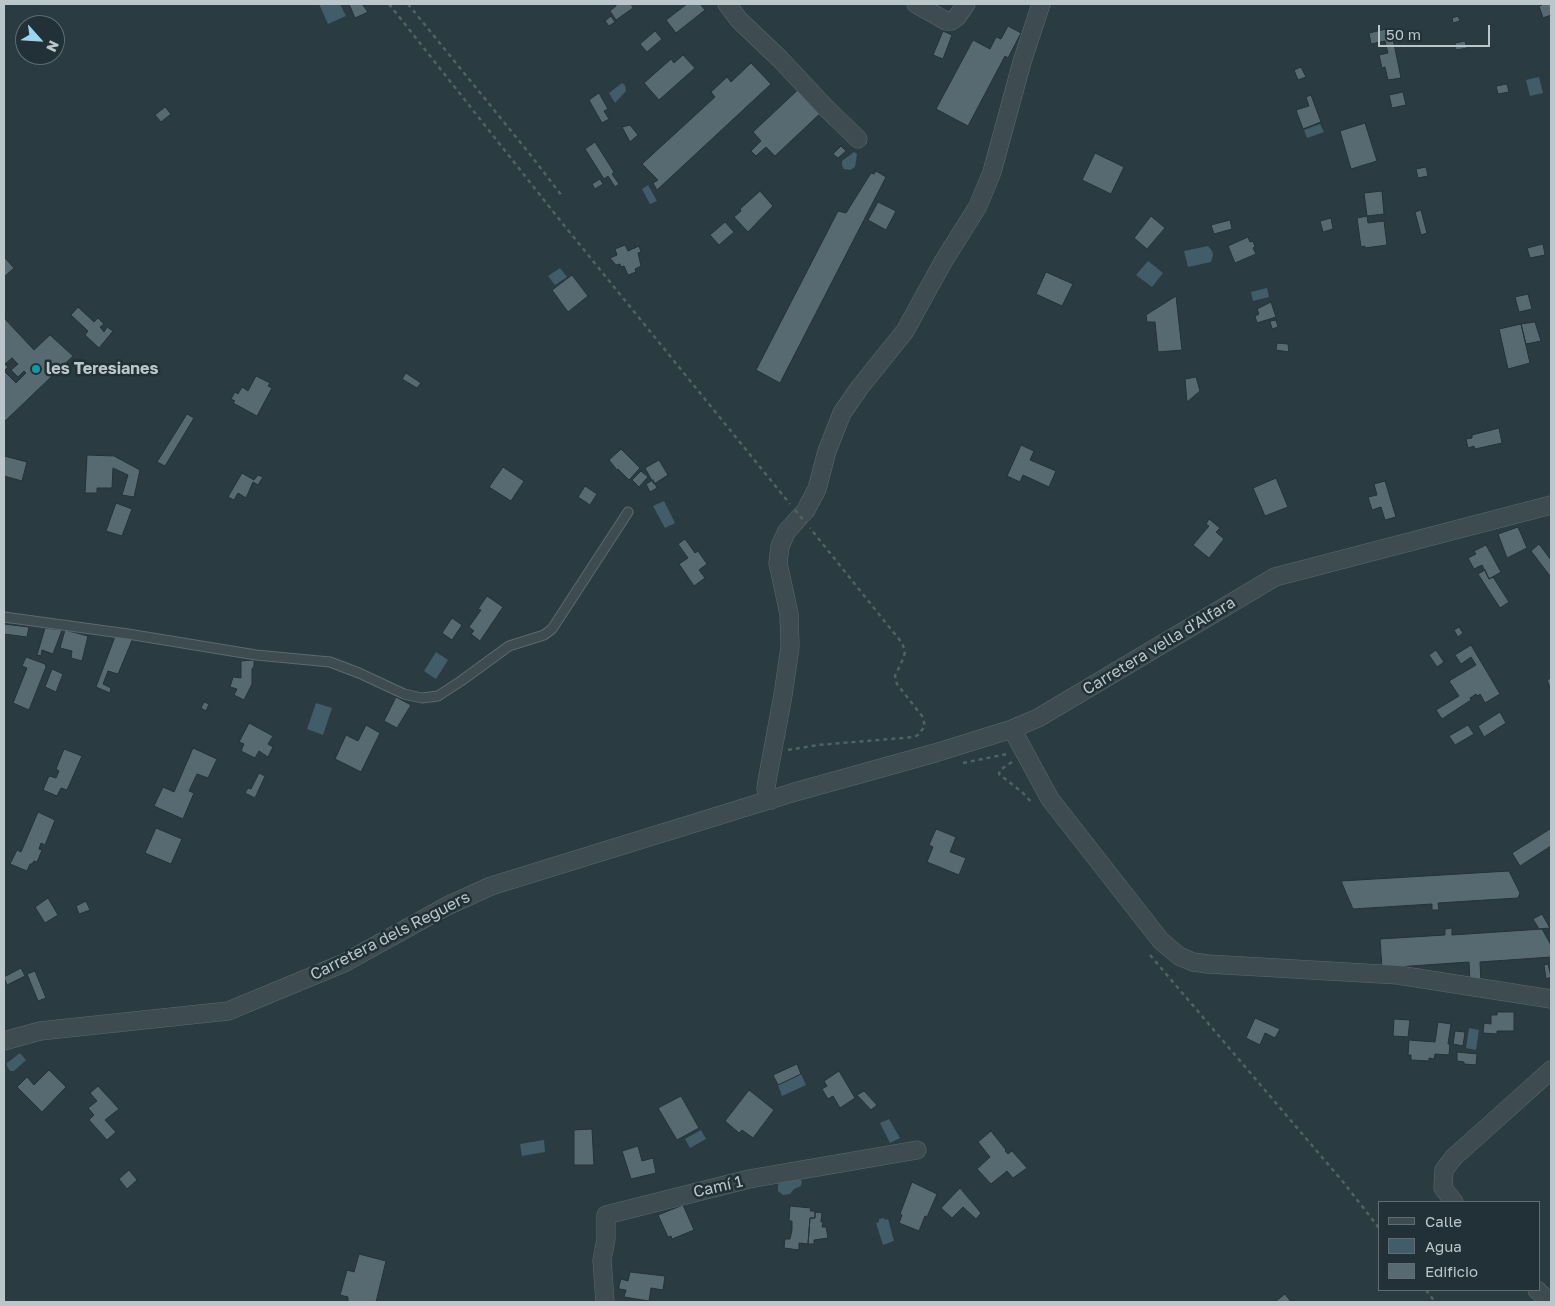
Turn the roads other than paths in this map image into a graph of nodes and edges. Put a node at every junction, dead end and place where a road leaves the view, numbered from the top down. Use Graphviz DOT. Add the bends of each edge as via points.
graph roads {
  1 [pos="727,4"];
  2 [pos="916,4"];
  3 [pos="966,4"];
  4 [pos="1041,4"];
  5 [pos="858,139"];
  6 [pos="1551,505"];
  7 [pos="628,512"];
  8 [pos="4,617"];
  9 [pos="1012,729"];
  10 [pos="771,800"];
  11 [pos="1551,999"];
  12 [pos="4,1040"];
  13 [pos="1551,1070"];
  14 [pos="917,1150"];
  15 [pos="1453,1201"];
  16 [pos="1538,1291"];
  17 [pos="605,1302"];
  18 [pos="1549,1302"];
  1 -- 5 [label="street" via="739,20"];
  2 -- 3 [label="street" via="946,22 956,17"];
  4 -- 10 [label="street" via="992,172 978,206 906,331 842,413 814,495 780,546 778,563 789,614 790,647 766,789"];
  6 -- 9 [label="street, Carretera vella d'Alfara" via="1275,577 1038,718"];
  7 -- 8 [label="lane" via="552,628 544,635 509,646 438,696 422,698 404,694 330,662 256,655"];
  9 -- 10 [label="street, Carretera vella d'Alfara"];
  9 -- 11 [label="street" via="1050,799 1161,941 1179,956 1208,964 1398,975"];
  10 -- 12 [label="street, Carretera dels Reguers" via="491,886 447,906 344,964 228,1011 40,1031"];
  13 -- 15 [label="street" via="1454,1157 1444,1170 1444,1188"];
  14 -- 17 [label="street, Camí 1" via="750,1180 606,1215 602,1260"];
  16 -- 18 [label="street"];
}
